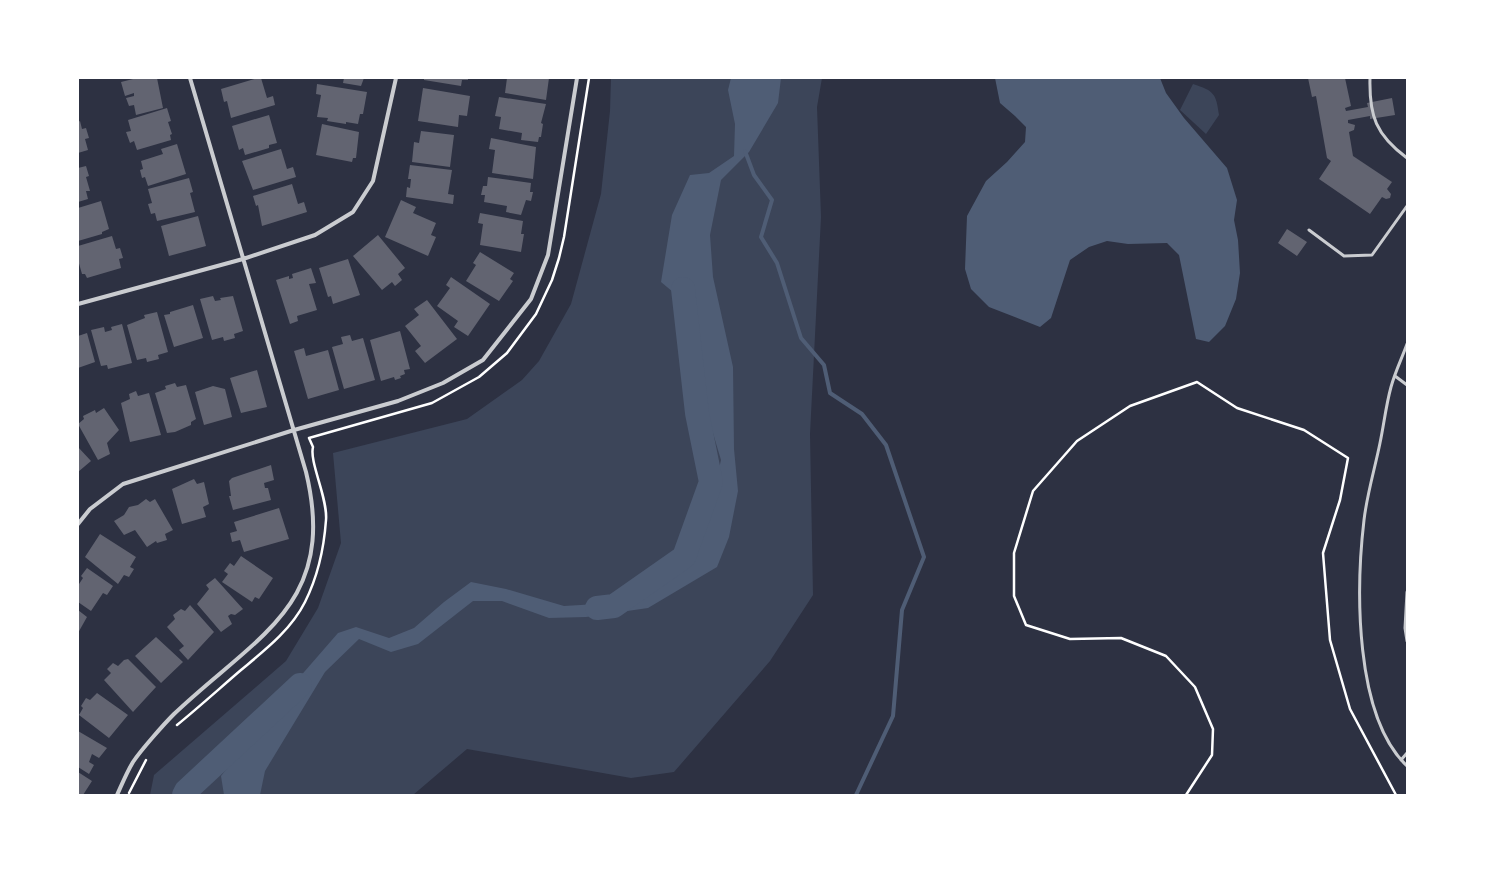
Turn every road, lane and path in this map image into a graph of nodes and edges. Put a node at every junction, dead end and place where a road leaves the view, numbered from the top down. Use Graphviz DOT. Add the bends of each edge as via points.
graph roads {
  1 [pos="190,78"];
  2 [pos="396,78"];
  3 [pos="577,78"];
  4 [pos="590,78"];
  5 [pos="1370,78"];
  6 [pos="1407,158"];
  7 [pos="1407,206"];
  8 [pos="1309,230"];
  9 [pos="243,258"];
  10 [pos="78,304"];
  11 [pos="1407,344"];
  12 [pos="1395,376"];
  13 [pos="1407,385"];
  14 [pos="294,430"];
  15 [pos="78,524"];
  16 [pos="1407,592"];
  17 [pos="1407,642"];
  18 [pos="171,730"];
  19 [pos="1407,753"];
  20 [pos="148,758"];
  21 [pos="1401,760"];
  22 [pos="1407,766"];
  23 [pos="117,795"];
  24 [pos="128,795"];
  25 [pos="1186,795"];
  26 [pos="1396,795"];
  1 -- 9 [label="street"];
  2 -- 9 [label="street" via="373,181 353,212 316,235"];
  3 -- 14 [label="street" via="548,255 531,299 509,329 483,360 443,383 398,401"];
  4 -- 18 [label="path" via="564,237 552,280 536,314 507,353 480,377 449,395 410,410 309,438 313,447 311,454 322,488 326,517 324,546 305,602 279,638"];
  5 -- 6 [label="lane" via="1372,109 1378,129 1392,147"];
  7 -- 8 [label="lane" via="1372,255 1344,256"];
  9 -- 10 [label="street"];
  9 -- 14 [label="street"];
  11 -- 12 [label="lane"];
  12 -- 13 [label="lane"];
  12 -- 21 [label="lane" via="1364,520 1361,637 1373,706 1382,729"];
  14 -- 15 [label="street" via="123,484 90,509"];
  14 -- 23 [label="street" via="312,497 314,516 311,556 304,578 289,608 260,640 173,714 134,761"];
  16 -- 17 [label="lane"];
  19 -- 21 [label="lane"];
  20 -- 24 [label="path"];
  21 -- 22 [label="lane"];
  25 -- 26 [label="path" via="1212,755 1213,729 1195,687 1166,656 1121,638 1070,639 1026,625 1014,596 1014,553 1033,491 1077,441 1130,406 1197,382 1237,408 1304,430 1348,458 1340,500 1323,553 1330,640 1350,709"];
}
